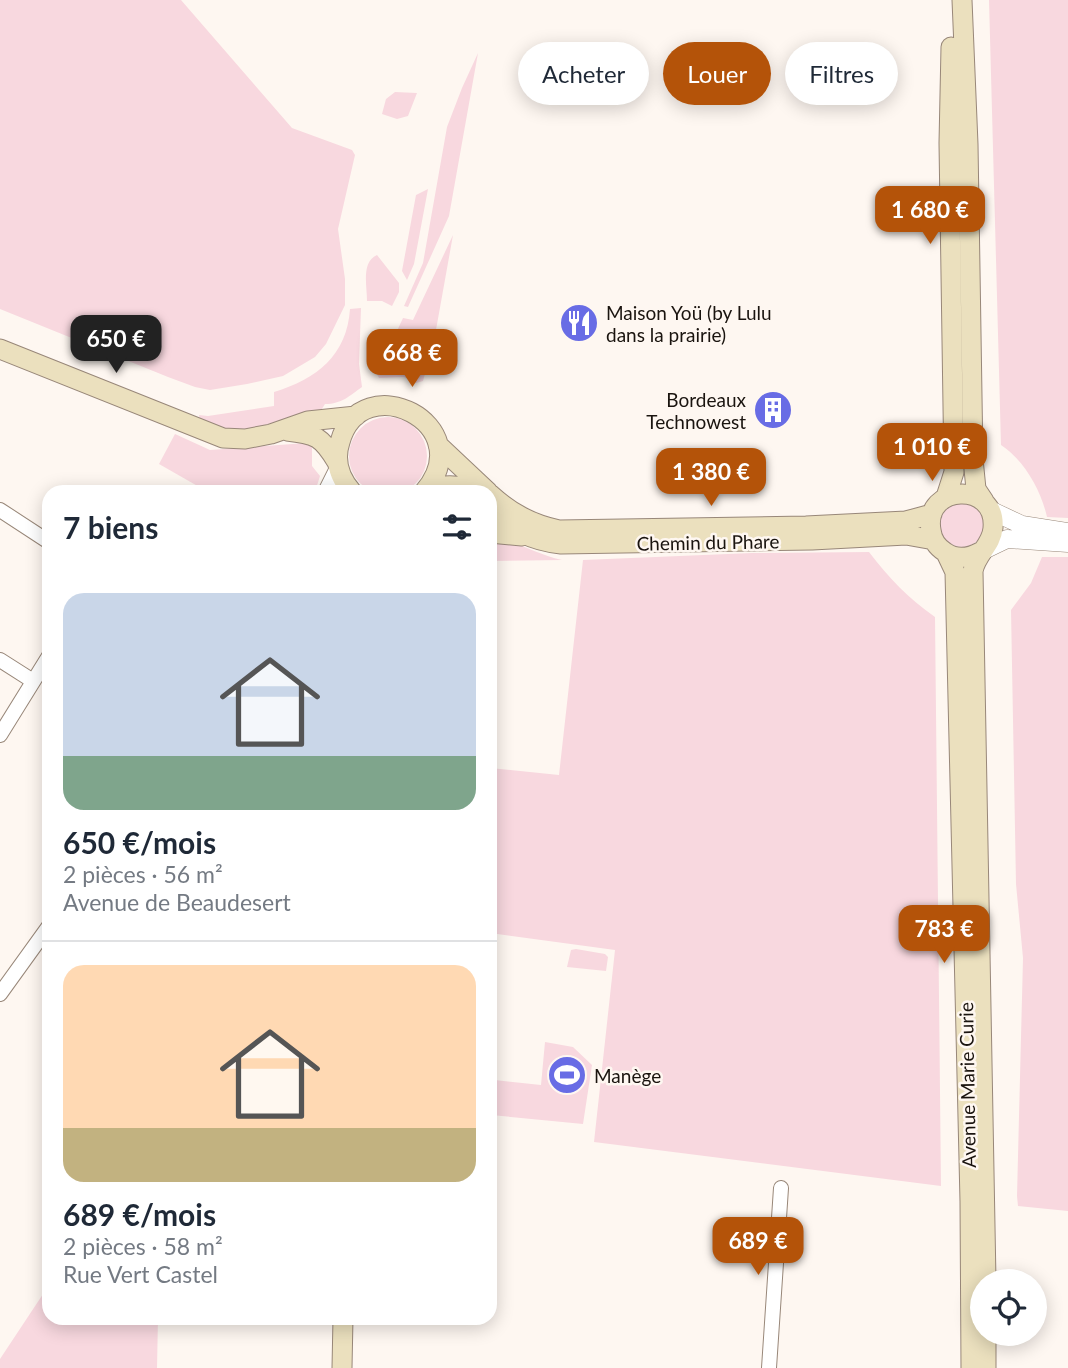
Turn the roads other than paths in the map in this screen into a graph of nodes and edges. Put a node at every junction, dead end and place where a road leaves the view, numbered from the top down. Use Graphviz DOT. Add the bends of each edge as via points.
graph roads {
  1 [pos="950,0"];
  2 [pos="962,0"];
  3 [pos="0,349"];
  4 [pos="356,416"];
  5 [pos="282,430"];
  6 [pos="438,445"];
  7 [pos="338,464"];
  8 [pos="328,485"];
  9 [pos="347,485"];
  10 [pos="429,485"];
  11 [pos="480,485"];
  12 [pos="946,497"];
  13 [pos="497,500"];
  14 [pos="987,506"];
  15 [pos="0,510"];
  16 [pos="932,514"];
  17 [pos="497,516"];
  18 [pos="1068,532"];
  19 [pos="497,534"];
  20 [pos="526,536"];
  21 [pos="42,537"];
  22 [pos="1068,543"];
  23 [pos="940,546"];
  24 [pos="980,552"];
  25 [pos="0,660"];
  26 [pos="42,667"];
  27 [pos="33,681"];
  28 [pos="0,735"];
  29 [pos="42,936"];
  30 [pos="0,994"];
  31 [pos="782,1188"];
  32 [pos="986,1269"];
  33 [pos="343,1325"];
  34 [pos="354,1325"];
  35 [pos="986,1346"];
  36 [pos="342,1368"];
  37 [pos="353,1368"];
  38 [pos="769,1368"];
  39 [pos="971,1368"];
  40 [pos="986,1368"];
  1 -- 12 [label="main road" via="954,472"];
  2 -- 14 [label="main road" via="973,468 976,489"];
  3 -- 5 [label="main road, Chemin du Phare" via="223,438 245,439"];
  4 -- 5 [label="main road, Chemin du Phare" via="308,421"];
  4 -- 6 [label="main road, Chemin du Phare" via="382,405 410,410 426,422"];
  4 -- 7 [label="main road" via="341,437"];
  5 -- 7 [label="main road" via="318,438"];
  6 -- 10 [label="main road" via="438,469"];
  6 -- 11 [label="main road, Chemin du Phare"];
  7 -- 8 [label="street"];
  7 -- 9 [label="main road"];
  12 -- 14 [label="main road" via="962,493"];
  12 -- 16 [label="main road"];
  13 -- 16 [label="main road, Chemin du Phare" via="514,514 559,530 818,525 906,521"];
  14 -- 18 [label="street" via="1022,525"];
  14 -- 24 [label="main road" via="994,521 993,533"];
  15 -- 21 [label="street"];
  16 -- 23 [label="main road" via="930,525"];
  17 -- 20 [label="main road, Chemin du Phare"];
  19 -- 20 [label="main road"];
  20 -- 23 [label="main road, Chemin du Phare" via="578,544 906,535"];
  22 -- 24 [label="street" via="1007,539"];
  23 -- 24 [label="main road" via="959,557"];
  23 -- 39 [label="main road, Avenue Marie Curie" via="955,572"];
  24 -- 32 [label="main road, Avenue Marie Curie" via="973,571"];
  25 -- 27 [label="street"];
  26 -- 27 [label="street"];
  27 -- 28 [label="street"];
  29 -- 30 [label="street"];
  31 -- 38 [label="street"];
  33 -- 36 [label="main road"];
  34 -- 37 [label="main road"];
  35 -- 40 [label="main road"];
}
